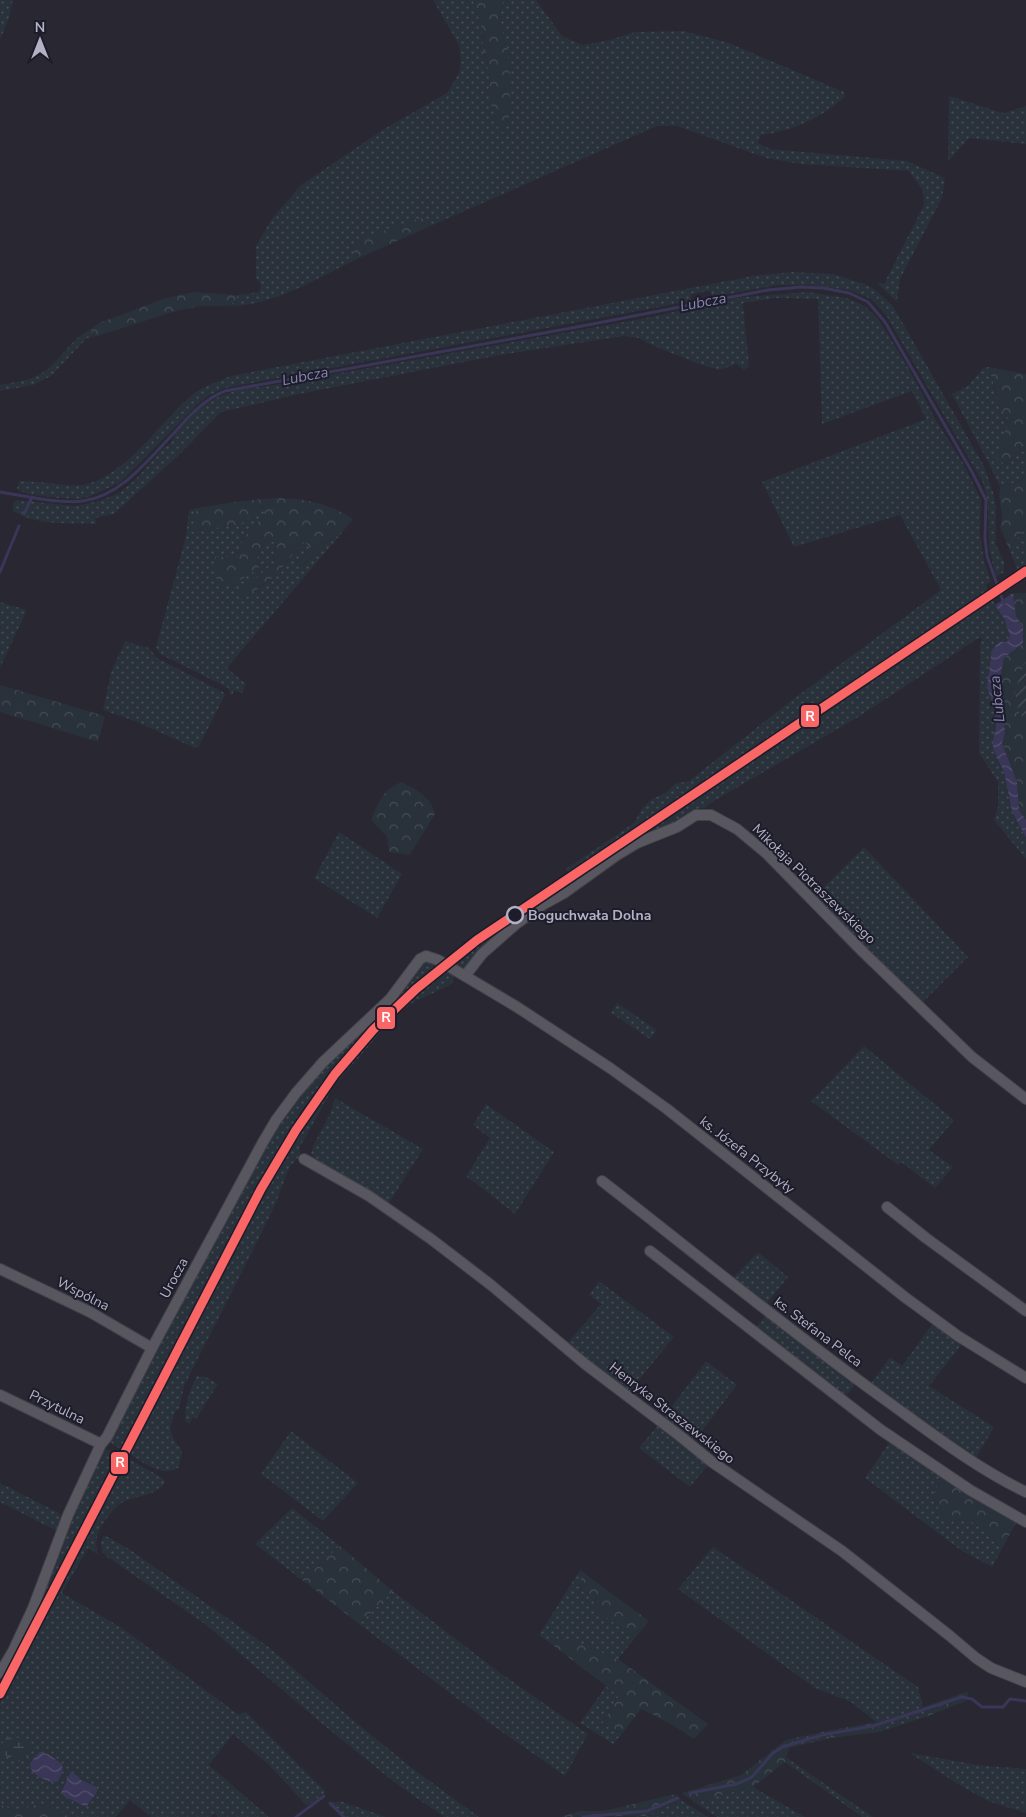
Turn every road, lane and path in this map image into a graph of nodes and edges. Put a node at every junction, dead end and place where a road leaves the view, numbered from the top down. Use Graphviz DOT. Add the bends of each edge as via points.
graph roads {
  1 [pos="445,964"];
  2 [pos="464,976"];
  3 [pos="1026,1100"];
  4 [pos="304,1159"];
  5 [pos="602,1181"];
  6 [pos="887,1207"];
  7 [pos="650,1252"];
  8 [pos="0,1268"];
  9 [pos="1026,1311"];
  10 [pos="152,1348"];
  11 [pos="1026,1378"];
  12 [pos="0,1395"];
  13 [pos="101,1444"];
  14 [pos="1026,1492"];
  15 [pos="1026,1522"];
  16 [pos="0,1673"];
  17 [pos="1026,1682"];
  1 -- 2 [label="street, ks. Józefa Przybyły"];
  1 -- 10 [label="street, Urocza" via="432,957 420,959 390,998 323,1062 296,1093 263,1142"];
  2 -- 3 [label="street, Mikołaja Piotraszewskiego" via="482,954 516,924 617,855 696,815 711,815 736,829 767,854 966,1050"];
  2 -- 11 [label="street, ks. Józefa Przybyły" via="610,1068 906,1298 958,1336"];
  4 -- 17 [label="street, Henryka Straszewskiego" via="369,1196 431,1239 712,1462 842,1551 976,1658 990,1668"];
  5 -- 14 [label="street, ks. Stefana Pelca" via="797,1335 973,1464"];
  6 -- 9 [label="street"];
  7 -- 15 [label="street" via="881,1430 970,1490"];
  8 -- 10 [label="street, Wspólna" via="90,1312"];
  10 -- 13 [label="street, Urocza"];
  12 -- 13 [label="street, Przytulna"];
  13 -- 16 [label="street, Urocza" via="68,1515 33,1608"];
}
